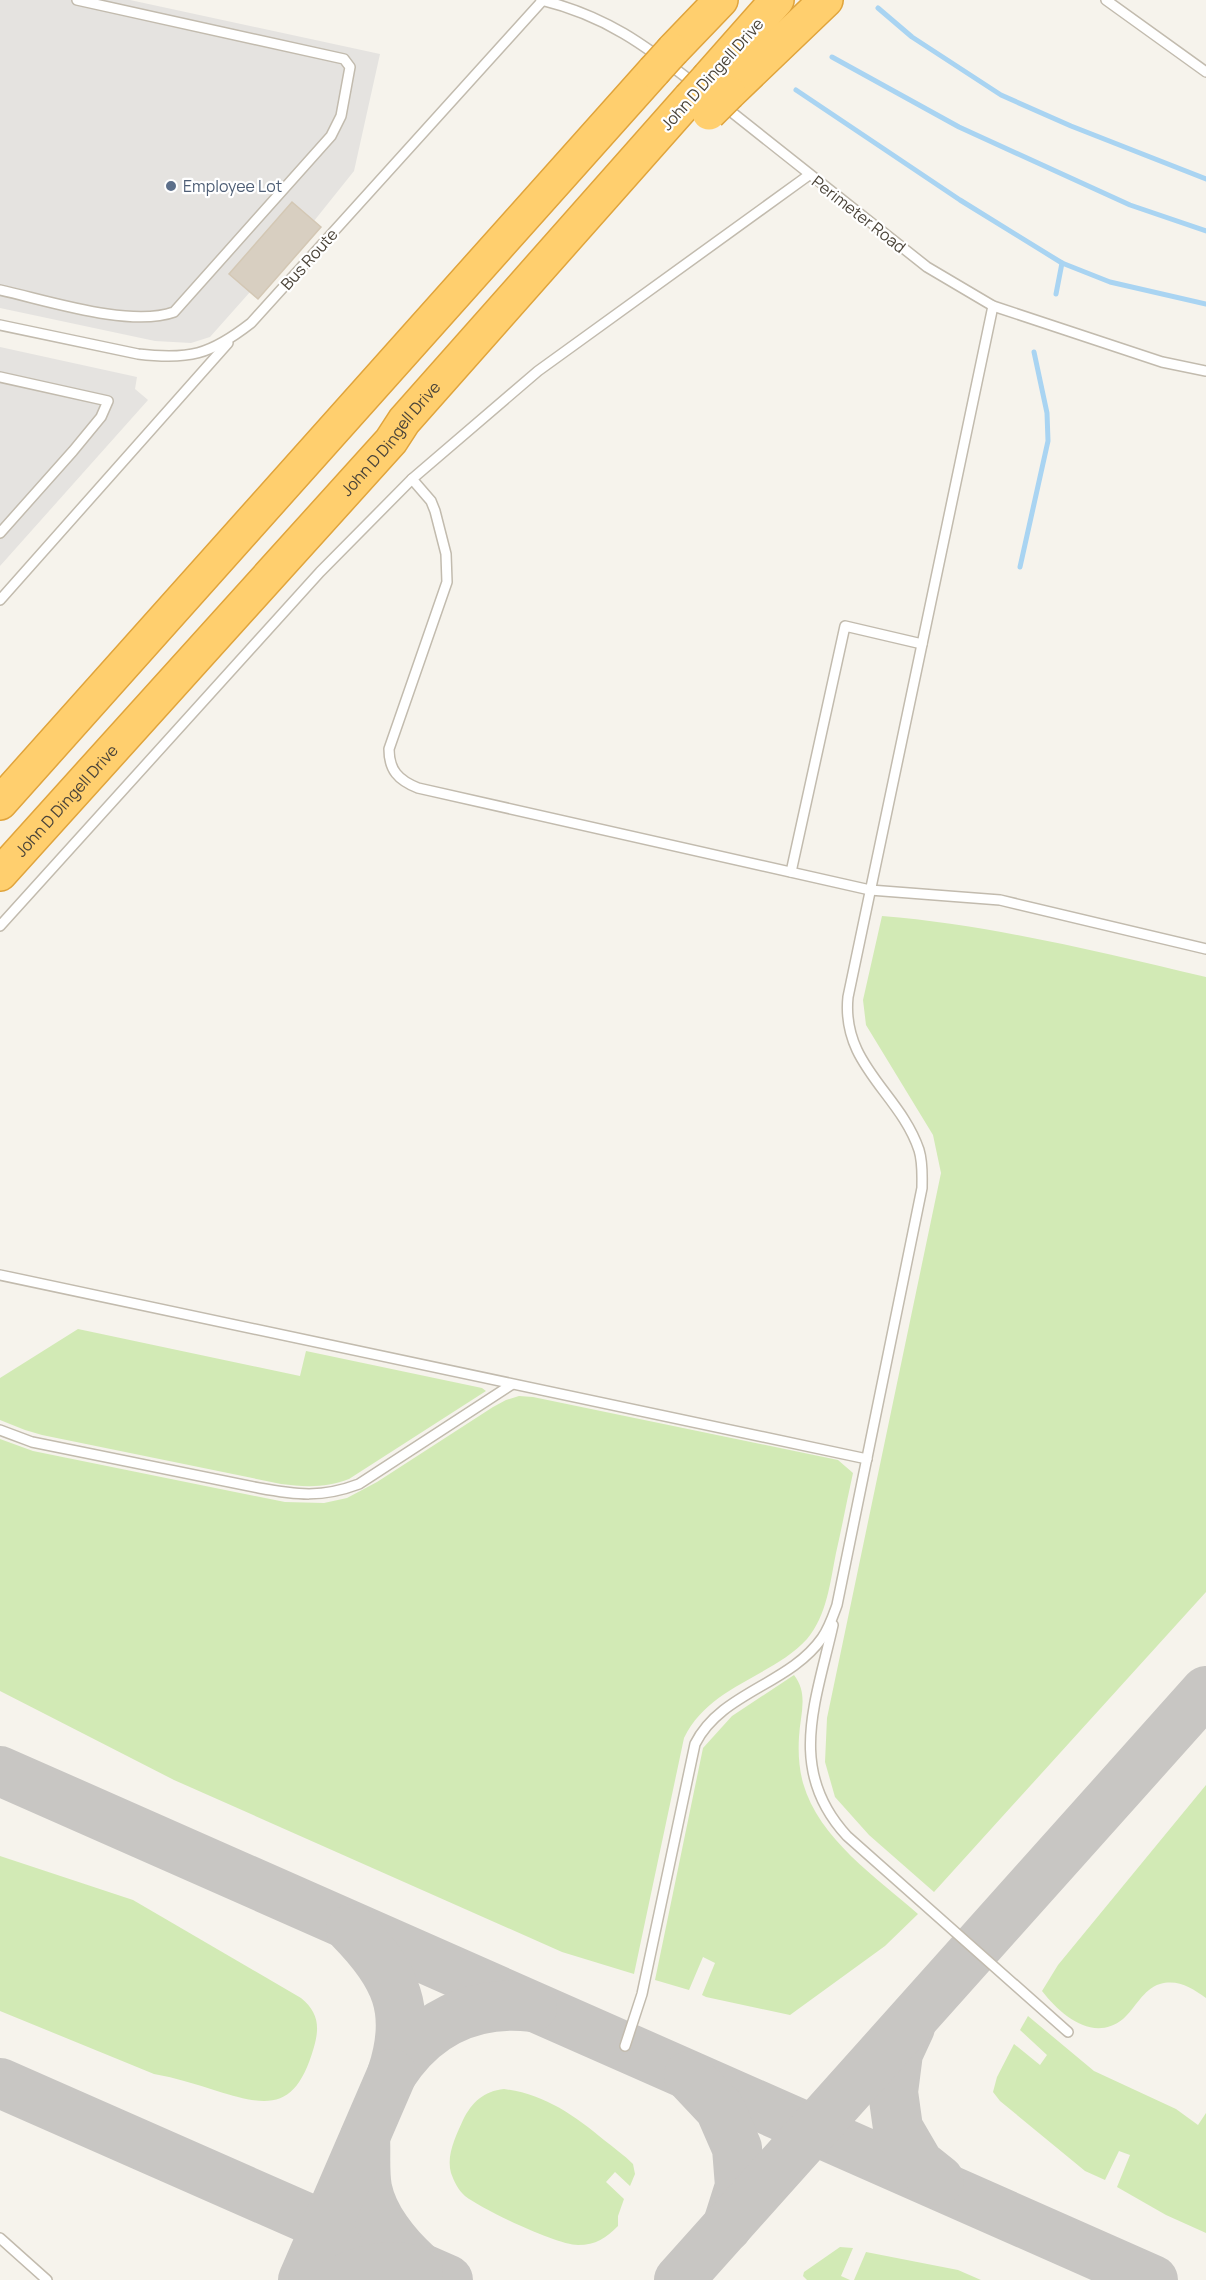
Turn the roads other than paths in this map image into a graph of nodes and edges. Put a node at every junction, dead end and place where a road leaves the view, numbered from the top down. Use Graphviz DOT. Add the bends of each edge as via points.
graph roads {
  1 [pos="77,0"];
  2 [pos="542,0"];
  3 [pos="714,0"];
  4 [pos="721,0"];
  5 [pos="777,0"];
  6 [pos="826,0"];
  7 [pos="1106,0"];
  8 [pos="674,50"];
  9 [pos="1206,72"];
  10 [pos="709,95"];
  11 [pos="809,175"];
  12 [pos="0,290"];
  13 [pos="993,306"];
  14 [pos="0,325"];
  15 [pos="234,336"];
  16 [pos="1206,371"];
  17 [pos="0,377"];
  18 [pos="412,479"];
  19 [pos="0,533"];
  20 [pos="0,600"];
  21 [pos="922,644"];
  22 [pos="0,803"];
  23 [pos="791,872"];
  24 [pos="0,874"];
  25 [pos="870,890"];
  26 [pos="0,926"];
  27 [pos="1206,949"];
  28 [pos="0,1275"];
  29 [pos="511,1385"];
  30 [pos="0,1430"];
  31 [pos="867,1459"];
  32 [pos="837,1605"];
  33 [pos="1068,2032"];
  34 [pos="625,2046"];
  35 [pos="0,2238"];
  36 [pos="47,2280"];
  1 -- 12 [label="lane" via="344,59 350,67 342,116 331,136 174,312 160,317 106,313"];
  2 -- 11 [label="lane, Perimeter Road" via="578,10 648,47"];
  2 -- 15 [label="lane, Bus Route" via="251,323"];
  3 -- 8 [label="highway"];
  4 -- 8 [label="highway"];
  5 -- 10 [label="highway, John D Dingell Drive"];
  6 -- 10 [label="highway"];
  7 -- 9 [label="lane"];
  8 -- 22 [label="highway"];
  10 -- 24 [label="highway, John D Dingell Drive" via="404,421 391,441"];
  11 -- 13 [label="lane, Perimeter Road" via="927,267"];
  11 -- 18 [label="lane" via="538,371"];
  13 -- 16 [label="lane, Perimeter Road" via="1162,362"];
  13 -- 21 [label="lane"];
  14 -- 15 [label="lane, Bus Route" via="157,357 200,353"];
  15 -- 20 [label="lane"];
  17 -- 19 [label="lane" via="108,401 73,451"];
  18 -- 23 [label="lane" via="435,511 446,554 447,582 392,736 389,761 393,772 418,788"];
  18 -- 26 [label="lane" via="320,572"];
  21 -- 23 [label="lane" via="845,626"];
  21 -- 25 [label="lane"];
  23 -- 25 [label="lane"];
  25 -- 27 [label="lane" via="1000,900"];
  25 -- 31 [label="lane" via="848,997 849,1033 856,1051 912,1134 919,1152 922,1188"];
  28 -- 29 [label="lane"];
  29 -- 30 [label="lane" via="359,1484 316,1495 259,1488 43,1444"];
  29 -- 31 [label="lane"];
  31 -- 32 [label="lane"];
  32 -- 33 [label="lane" via="810,1728 809,1755 822,1803 847,1836"];
  32 -- 34 [label="lane" via="821,1640 808,1653 725,1708 701,1731 695,1744 642,1994"];
  35 -- 36 [label="lane"];
}
